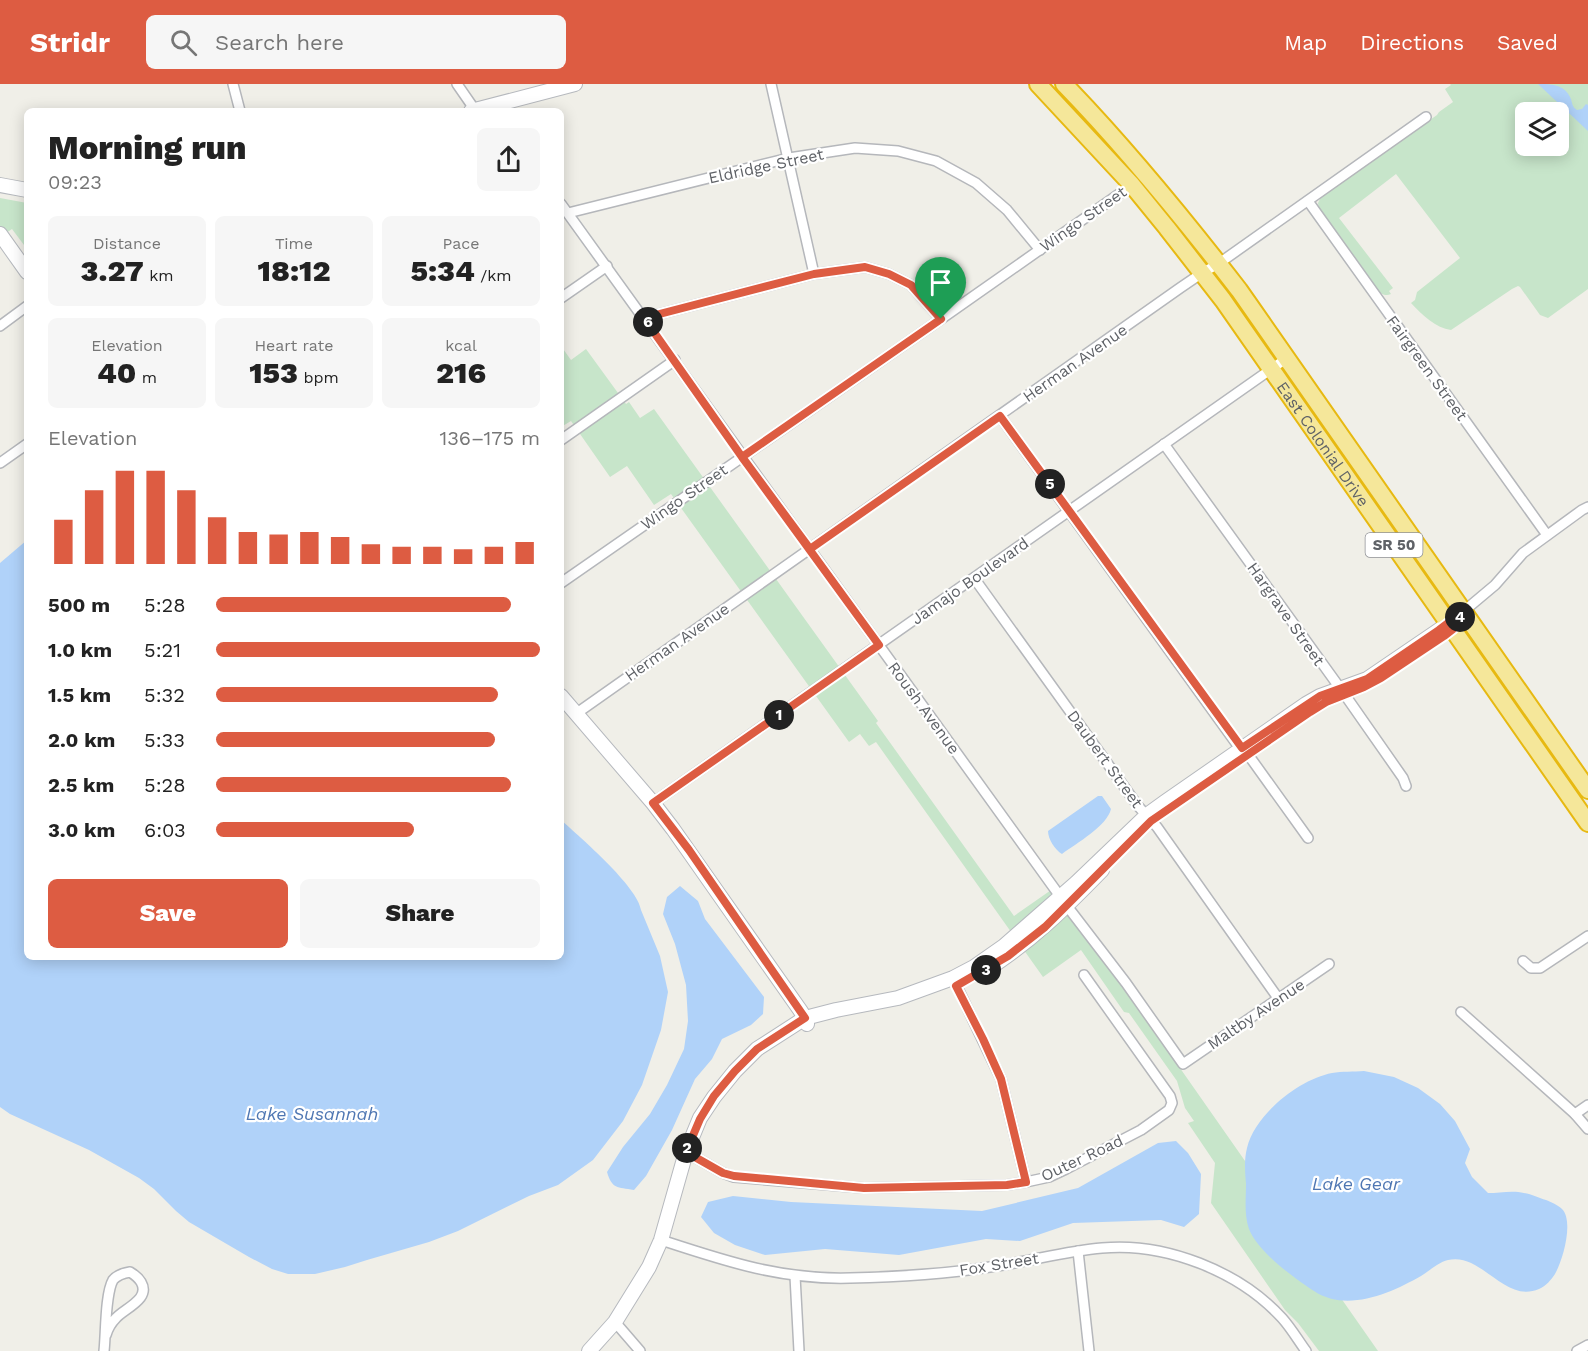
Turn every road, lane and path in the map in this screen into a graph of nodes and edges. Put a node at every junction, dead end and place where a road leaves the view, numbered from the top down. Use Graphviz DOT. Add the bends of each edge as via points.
graph roads {
  1 [pos="233,84"];
  2 [pos="457,84"];
  3 [pos="575,84"];
  4 [pos="771,84"];
  5 [pos="1038,84"];
  6 [pos="1064,84"];
  7 [pos="239,108"];
  8 [pos="471,108"];
  9 [pos="495,108"];
  10 [pos="1426,117"];
  11 [pos="789,158"];
  12 [pos="0,185"];
  13 [pos="1132,185"];
  14 [pos="24,189"];
  15 [pos="1308,201"];
  16 [pos="564,208"];
  17 [pos="568,213"];
  18 [pos="0,234"];
  19 [pos="1040,250"];
  20 [pos="1218,264"];
  21 [pos="607,266"];
  22 [pos="24,268"];
  23 [pos="1202,273"];
  24 [pos="814,274"];
  25 [pos="564,296"];
  26 [pos="24,308"];
  27 [pos="644,318"];
  28 [pos="941,319"];
  29 [pos="0,326"];
  30 [pos="1287,358"];
  31 [pos="675,360"];
  32 [pos="1272,368"];
  33 [pos="1000,416"];
  34 [pos="564,438"];
  35 [pos="1164,444"];
  36 [pos="24,446"];
  37 [pos="742,457"];
  38 [pos="0,463"];
  39 [pos="1378,489"];
  40 [pos="1363,500"];
  41 [pos="1588,507"];
  42 [pos="1069,511"];
  43 [pos="1547,535"];
  44 [pos="810,549"];
  45 [pos="974,578"];
  46 [pos="564,581"];
  47 [pos="1464,611"];
  48 [pos="1451,626"];
  49 [pos="879,645"];
  50 [pos="1343,692"];
  51 [pos="564,699"];
  52 [pos="577,713"];
  53 [pos="1244,751"];
  54 [pos="1550,768"];
  55 [pos="1406,786"];
  56 [pos="1586,787"];
  57 [pos="653,803"];
  58 [pos="1149,818"];
  59 [pos="1588,823"];
  60 [pos="1308,838"];
  61 [pos="1064,902"];
  62 [pos="1588,936"];
  63 [pos="1523,961"];
  64 [pos="1329,964"];
  65 [pos="1084,975"];
  66 [pos="954,982"];
  67 [pos="1278,998"];
  68 [pos="1461,1012"];
  69 [pos="806,1022"];
  70 [pos="1183,1064"];
  71 [pos="1588,1105"];
  72 [pos="1575,1114"];
  73 [pos="1588,1129"];
  74 [pos="686,1152"];
  75 [pos="1026,1182"];
  76 [pos="661,1240"];
  77 [pos="1078,1251"];
  78 [pos="795,1276"];
  79 [pos="615,1322"];
  80 [pos="106,1335"];
  81 [pos="1588,1345"];
  82 [pos="104,1351"];
  83 [pos="589,1351"];
  84 [pos="640,1351"];
  85 [pos="799,1351"];
  86 [pos="1089,1351"];
  87 [pos="1306,1351"];
  88 [pos="1577,1351"];
  1 -- 7 [label="street"];
  2 -- 8 [label="street"];
  3 -- 9 [label="street"];
  4 -- 11 [label="street"];
  5 -- 13 [label="highway, East Colonial Drive / SR 50"];
  6 -- 20 [label="highway, East Colonial Drive / SR 50" via="1143,171"];
  10 -- 15 [label="street, Herman Avenue"];
  11 -- 17 [label="street, Eldridge Street"];
  11 -- 19 [label="street, Eldridge Street" via="855,148 936,161 976,183 1007,210"];
  11 -- 24 [label="street"];
  12 -- 14 [label="street"];
  13 -- 19 [label="street, Wingo Street"];
  13 -- 23 [label="highway, East Colonial Drive / SR 50"];
  15 -- 20 [label="street, Herman Avenue"];
  15 -- 43 [label="street, Fairgreen Street"];
  16 -- 17 [label="street, Roush Avenue"];
  17 -- 21 [label="street, Roush Avenue"];
  18 -- 22 [label="street"];
  19 -- 28 [label="street, Wingo Street"];
  20 -- 23 [label="street, Herman Avenue"];
  20 -- 30 [label="highway, East Colonial Drive / SR 50"];
  21 -- 25 [label="street"];
  21 -- 27 [label="street, Roush Avenue"];
  23 -- 32 [label="highway, East Colonial Drive / SR 50"];
  23 -- 33 [label="street, Herman Avenue"];
  24 -- 27 [label="street"];
  24 -- 28 [label="street" via="865,267 889,274 911,285"];
  26 -- 29 [label="street"];
  27 -- 31 [label="street, Roush Avenue"];
  28 -- 37 [label="street, Wingo Street"];
  30 -- 32 [label="street, Jamajo Boulevard"];
  30 -- 39 [label="highway, East Colonial Drive / SR 50"];
  31 -- 34 [label="street"];
  31 -- 37 [label="street, Roush Avenue"];
  32 -- 35 [label="street, Jamajo Boulevard"];
  32 -- 40 [label="highway, East Colonial Drive / SR 50"];
  33 -- 42 [label="street"];
  33 -- 44 [label="street, Herman Avenue"];
  35 -- 42 [label="street, Jamajo Boulevard"];
  35 -- 50 [label="street, Hargrave Street"];
  36 -- 38 [label="street"];
  37 -- 44 [label="street, Roush Avenue"];
  37 -- 46 [label="street, Wingo Street"];
  39 -- 40 [label="street"];
  39 -- 47 [label="highway, East Colonial Drive / SR 50"];
  40 -- 48 [label="highway, East Colonial Drive / SR 50"];
  41 -- 43 [label="street"];
  42 -- 45 [label="street, Jamajo Boulevard"];
  42 -- 53 [label="street"];
  43 -- 47 [label="street"];
  44 -- 49 [label="street, Roush Avenue"];
  44 -- 52 [label="street, Herman Avenue"];
  45 -- 49 [label="street, Jamajo Boulevard"];
  45 -- 58 [label="street, Daubert Street"];
  47 -- 48 [label="street"];
  47 -- 56 [label="highway, East Colonial Drive / SR 50"];
  48 -- 50 [label="street"];
  48 -- 54 [label="highway, East Colonial Drive / SR 50"];
  49 -- 57 [label="street, Jamajo Boulevard"];
  49 -- 61 [label="street, Roush Avenue"];
  50 -- 53 [label="street" via="1320,696 1306,704"];
  50 -- 55 [label="street, Hargrave Street"];
  51 -- 52 [label="street"];
  52 -- 57 [label="street"];
  53 -- 58 [label="street"];
  53 -- 60 [label="street"];
  54 -- 56 [label="highway" via="1565,771"];
  54 -- 59 [label="highway, East Colonial Drive / SR 50"];
  57 -- 69 [label="street"];
  58 -- 61 [label="street"];
  58 -- 67 [label="street, Daubert Street"];
  61 -- 66 [label="street" via="1045,927 1008,956"];
  61 -- 70 [label="street, Roush Avenue"];
  62 -- 63 [label="street" via="1540,969"];
  64 -- 67 [label="street, Maltby Avenue"];
  65 -- 75 [label="street, Outer Road" via="1170,1096 1172,1107 1141,1130 1075,1164 1049,1177"];
  66 -- 69 [label="street" via="928,998 900,1006"];
  66 -- 75 [label="street" via="1001,1079"];
  67 -- 70 [label="street, Maltby Avenue"];
  68 -- 72 [label="street"];
  69 -- 74 [label="street" via="743,1075"];
  71 -- 72 [label="street"];
  72 -- 73 [label="street"];
  74 -- 75 [label="street, Outer Road" via="734,1176 864,1188"];
  74 -- 76 [label="street"];
  76 -- 78 [label="street, Fox Street" via="722,1260"];
  76 -- 79 [label="street" via="649,1268"];
  77 -- 78 [label="street, Fox Street" via="951,1272 851,1278"];
  77 -- 86 [label="street"];
  77 -- 87 [label="street, Fox Street" via="1131,1247 1195,1261 1257,1295 1283,1319"];
  78 -- 85 [label="street"];
  79 -- 83 [label="street"];
  79 -- 84 [label="street"];
  80 -- 80 [label="street" via="117,1316 142,1295 144,1287 130,1272 112,1282"];
  80 -- 82 [label="street"];
  81 -- 88 [label="street"];
}
